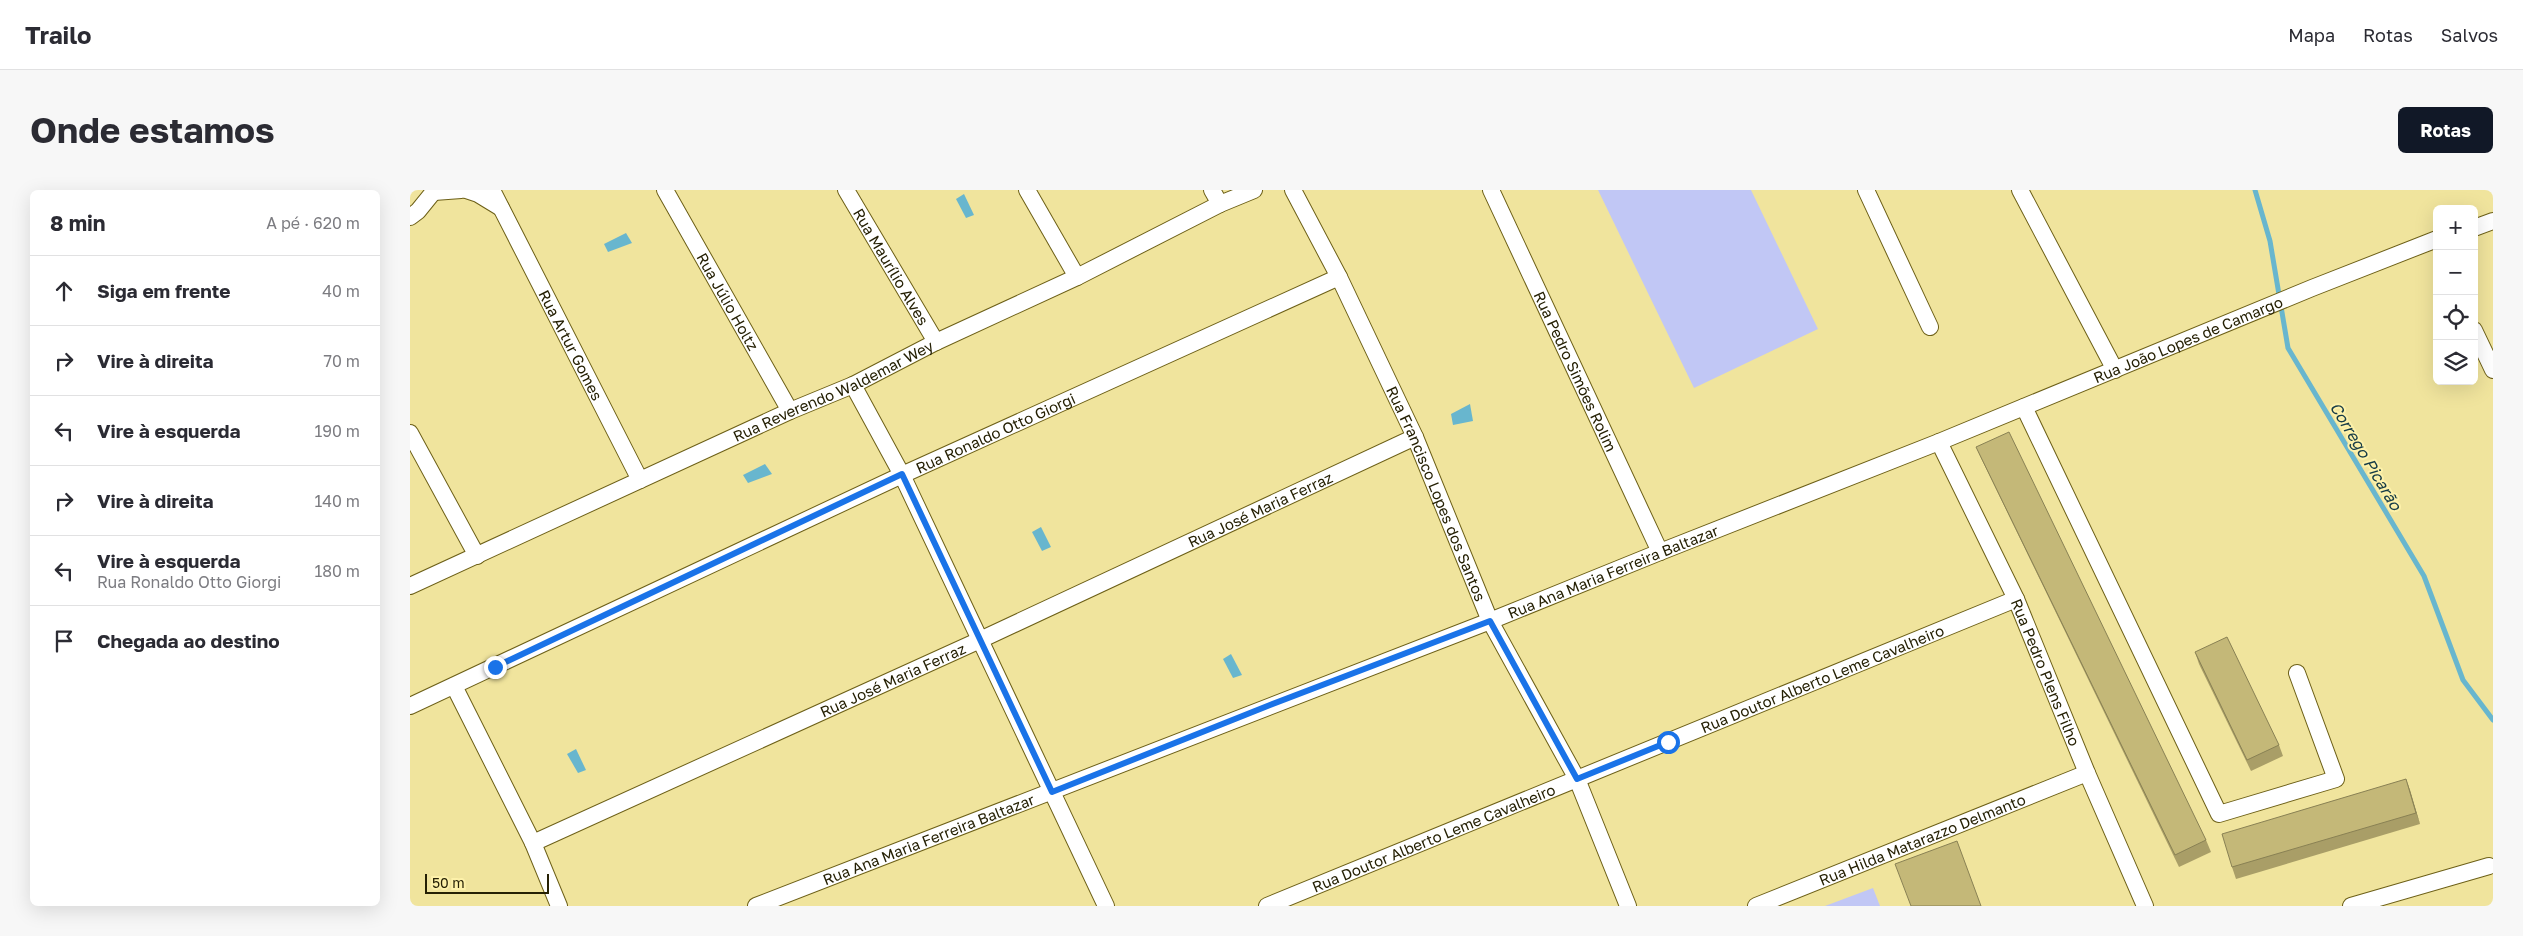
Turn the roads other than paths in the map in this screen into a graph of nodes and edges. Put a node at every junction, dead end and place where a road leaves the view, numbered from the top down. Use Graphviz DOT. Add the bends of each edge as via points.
graph roads {
  1 [pos="461,190"];
  2 [pos="466,190"];
  3 [pos="492,190"];
  4 [pos="666,190"];
  5 [pos="846,190"];
  6 [pos="1027,190"];
  7 [pos="1254,190"];
  8 [pos="1293,190"];
  9 [pos="1491,190"];
  10 [pos="1866,190"];
  11 [pos="2020,190"];
  12 [pos="435,191"];
  13 [pos="1216,197"];
  14 [pos="503,209"];
  15 [pos="410,217"];
  16 [pos="2493,221"];
  17 [pos="2478,227"];
  18 [pos="2433,244"];
  19 [pos="1077,277"];
  20 [pos="1339,277"];
  21 [pos="1930,327"];
  22 [pos="2478,338"];
  23 [pos="936,342"];
  24 [pos="2115,370"];
  25 [pos="2493,370"];
  26 [pos="852,385"];
  27 [pos="2024,407"];
  28 [pos="790,411"];
  29 [pos="410,433"];
  30 [pos="1416,437"];
  31 [pos="1939,442"];
  32 [pos="902,474"];
  33 [pos="640,480"];
  34 [pos="1660,552"];
  35 [pos="477,556"];
  36 [pos="410,586"];
  37 [pos="2016,599"];
  38 [pos="1490,621"];
  39 [pos="980,640"];
  40 [pos="2297,673"];
  41 [pos="454,686"];
  42 [pos="410,706"];
  43 [pos="2087,773"];
  44 [pos="1577,779"];
  45 [pos="1052,792"];
  46 [pos="533,843"];
  47 [pos="2489,866"];
  48 [pos="559,906"];
  49 [pos="756,906"];
  50 [pos="1106,906"];
  51 [pos="1267,906"];
  52 [pos="1628,906"];
  53 [pos="1756,906"];
  54 [pos="2145,906"];
  55 [pos="2351,906"];
  1 -- 12 [label="street"];
  2 -- 14 [label="street"];
  3 -- 14 [label="street, Rua Artur Gomes"];
  4 -- 28 [label="street, Rua Júlio Holtz"];
  5 -- 23 [label="street, Rua Maurílio Alves"];
  6 -- 19 [label="street"];
  7 -- 13 [label="street, Rua Reverendo Waldemar Wey"];
  8 -- 20 [label="street, Rua Francisco Lopes dos Santos"];
  9 -- 34 [label="street, Rua Pedro Simões Rolim"];
  10 -- 21 [label="street"];
  11 -- 24 [label="street"];
  12 -- 15 [label="street"];
  13 -- 19 [label="street, Rua Reverendo Waldemar Wey"];
  14 -- 33 [label="street, Rua Artur Gomes"];
  16 -- 17 [label="street"];
  18 -- 24 [label="street, Rua João Lopes de Camargo" via="2312,288"];
  19 -- 23 [label="street, Rua Reverendo Waldemar Wey"];
  20 -- 30 [label="street, Rua Francisco Lopes dos Santos"];
  20 -- 32 [label="street, Rua Ronaldo Otto Giorgi"];
  22 -- 25 [label="street"];
  23 -- 26 [label="street, Rua Reverendo Waldemar Wey"];
  24 -- 27 [label="street, Rua João Lopes de Camargo"];
  26 -- 28 [label="street, Rua Reverendo Waldemar Wey"];
  26 -- 32 [label="street"];
  27 -- 31 [label="street, Rua João Lopes de Camargo"];
  27 -- 40 [label="street" via="2218,814 2336,779"];
  28 -- 33 [label="street, Rua Reverendo Waldemar Wey"];
  29 -- 35 [label="street"];
  30 -- 38 [label="street, Rua Francisco Lopes dos Santos"];
  30 -- 39 [label="street, Rua José Maria Ferraz"];
  31 -- 34 [label="street, Rua Ana Maria Ferreira Baltazar"];
  31 -- 37 [label="street, Rua Pedro Plens Filho"];
  32 -- 39 [label="street"];
  32 -- 41 [label="street, Rua Ronaldo Otto Giorgi"];
  33 -- 35 [label="street, Rua Reverendo Waldemar Wey"];
  34 -- 38 [label="street, Rua Ana Maria Ferreira Baltazar"];
  35 -- 36 [label="street, Rua Reverendo Waldemar Wey"];
  37 -- 43 [label="street, Rua Pedro Plens Filho"];
  37 -- 44 [label="street, Rua Doutor Alberto Leme Cavalheiro"];
  38 -- 44 [label="street, Rua Francisco Lopes dos Santos"];
  38 -- 45 [label="street, Rua Ana Maria Ferreira Baltazar"];
  39 -- 45 [label="street"];
  39 -- 46 [label="street, Rua José Maria Ferraz"];
  41 -- 42 [label="street, Rua Ronaldo Otto Giorgi"];
  41 -- 46 [label="street"];
  43 -- 53 [label="street, Rua Hilda Matarazzo Delmanto"];
  43 -- 54 [label="street, Rua Pedro Plens Filho"];
  44 -- 51 [label="street, Rua Doutor Alberto Leme Cavalheiro"];
  44 -- 52 [label="street, Rua Francisco Lopes dos Santos"];
  45 -- 49 [label="street, Rua Ana Maria Ferreira Baltazar"];
  45 -- 50 [label="street"];
  46 -- 48 [label="street"];
  47 -- 55 [label="street"];
}
